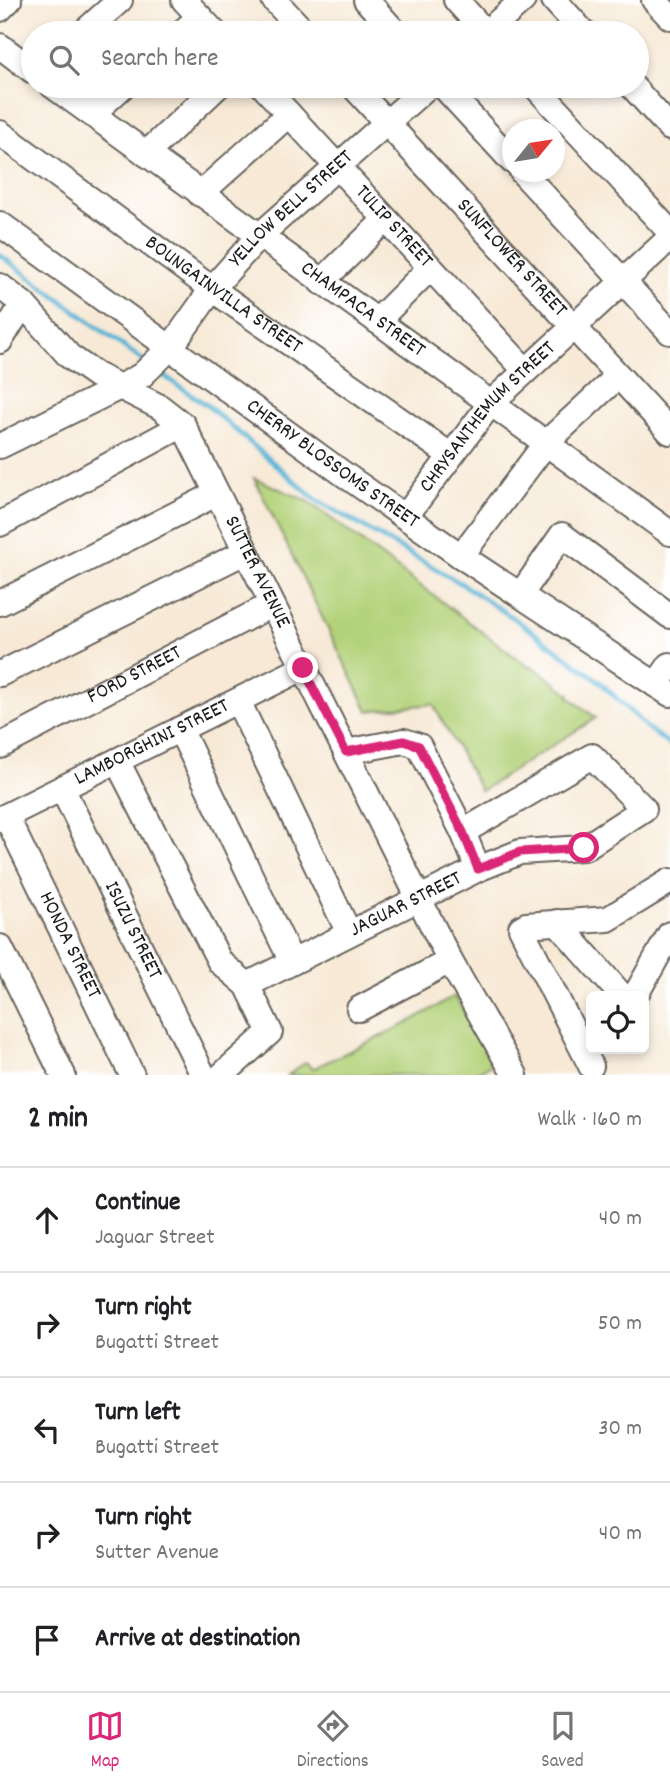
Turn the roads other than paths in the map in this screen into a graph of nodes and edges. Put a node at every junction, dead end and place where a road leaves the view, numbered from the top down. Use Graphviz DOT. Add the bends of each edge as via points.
graph roads {
  1 [pos="9,0"];
  2 [pos="120,0"];
  3 [pos="274,0"];
  4 [pos="366,0"];
  5 [pos="456,0"];
  6 [pos="523,0"];
  7 [pos="554,0"];
  8 [pos="654,0"];
  9 [pos="0,9"];
  10 [pos="670,17"];
  11 [pos="96,21"];
  12 [pos="294,21"];
  13 [pos="385,21"];
  14 [pos="475,21"];
  15 [pos="499,21"];
  16 [pos="573,21"];
  17 [pos="0,46"];
  18 [pos="21,62"];
  19 [pos="70,98"];
  20 [pos="110,98"];
  21 [pos="205,98"];
  22 [pos="274,98"];
  23 [pos="364,98"];
  24 [pos="414,98"];
  25 [pos="454,98"];
  26 [pos="546,98"];
  27 [pos="643,98"];
  28 [pos="92,114"];
  29 [pos="289,114"];
  30 [pos="386,123"];
  31 [pos="670,128"];
  32 [pos="0,133"];
  33 [pos="502,149"];
  34 [pos="146,154"];
  35 [pos="337,167"];
  36 [pos="531,182"];
  37 [pos="200,194"];
  38 [pos="385,220"];
  39 [pos="0,224"];
  40 [pos="670,232"];
  41 [pos="258,237"];
  42 [pos="670,238"];
  43 [pos="430,268"];
  44 [pos="321,282"];
  45 [pos="625,282"];
  46 [pos="0,286"];
  47 [pos="212,289"];
  48 [pos="23,304"];
  49 [pos="377,321"];
  50 [pos="574,328"];
  51 [pos="670,332"];
  52 [pos="0,341"];
  53 [pos="167,351"];
  54 [pos="525,370"];
  55 [pos="618,376"];
  56 [pos="120,387"];
  57 [pos="491,403"];
  58 [pos="183,425"];
  59 [pos="670,432"];
  60 [pos="546,443"];
  61 [pos="0,446"];
  62 [pos="450,455"];
  63 [pos="216,494"];
  64 [pos="405,517"];
  65 [pos="0,524"];
  66 [pos="670,533"];
  67 [pos="245,552"];
  68 [pos="461,556"];
  69 [pos="521,594"];
  70 [pos="0,603"];
  71 [pos="271,605"];
  72 [pos="670,616"];
  73 [pos="303,668"];
  74 [pos="0,674"];
  75 [pos="665,681"];
  76 [pos="238,701"];
  77 [pos="180,729"];
  78 [pos="0,746"];
  79 [pos="346,752"];
  80 [pos="117,761"];
  81 [pos="62,788"];
  82 [pos="3,818"];
  83 [pos="463,832"];
  84 [pos="478,869"];
  85 [pos="670,881"];
  86 [pos="418,898"];
  87 [pos="557,922"];
  88 [pos="349,933"];
  89 [pos="670,934"];
  90 [pos="0,947"];
  91 [pos="450,961"];
  92 [pos="292,962"];
  93 [pos="247,985"];
  94 [pos="618,991"];
  95 [pos="638,991"];
  96 [pos="359,1009"];
  97 [pos="591,1063"];
  98 [pos="63,1075"];
  99 [pos="132,1075"];
  100 [pos="203,1075"];
  101 [pos="222,1075"];
  102 [pos="515,1075"];
  1 -- 9 [label="street"];
  2 -- 11 [label="street"];
  3 -- 12 [label="street"];
  4 -- 13 [label="street"];
  5 -- 14 [label="street"];
  6 -- 15 [label="street"];
  7 -- 16 [label="street"];
  8 -- 10 [label="street"];
  17 -- 18 [label="street"];
  19 -- 28 [label="street, CHAMPACA STREET"];
  20 -- 28 [label="street"];
  21 -- 34 [label="street"];
  22 -- 29 [label="street, TULIP STREET"];
  23 -- 30 [label="street, SUNFLOWER STREET"];
  24 -- 30 [label="street, YELLOW BELL STREET"];
  25 -- 33 [label="street"];
  26 -- 40 [label="street"];
  27 -- 31 [label="street"];
  28 -- 34 [label="street, CHAMPACA STREET"];
  29 -- 35 [label="street, TULIP STREET"];
  29 -- 37 [label="street"];
  30 -- 35 [label="street, YELLOW BELL STREET"];
  30 -- 50 [label="street, SUNFLOWER STREET"];
  32 -- 47 [label="street, BOUNGAINVILLA STREET"];
  34 -- 37 [label="street, CHAMPACA STREET"];
  35 -- 38 [label="street, TULIP STREET"];
  35 -- 41 [label="street, YELLOW BELL STREET"];
  36 -- 45 [label="street"];
  37 -- 41 [label="street, CHAMPACA STREET"];
  38 -- 43 [label="street, TULIP STREET"];
  38 -- 44 [label="street"];
  39 -- 53 [label="street, CHERRY BLOSSOMS STREET"];
  41 -- 44 [label="street, CHAMPACA STREET"];
  41 -- 47 [label="street, YELLOW BELL STREET"];
  42 -- 45 [label="street, CHRYSANTHEMUM STREET"];
  43 -- 49 [label="street"];
  43 -- 54 [label="street, TULIP STREET"];
  44 -- 49 [label="street, CHAMPACA STREET"];
  45 -- 50 [label="street, CHRYSANTHEMUM STREET"];
  45 -- 51 [label="street"];
  46 -- 48 [label="street, SUTTER AVENUE"];
  47 -- 53 [label="street, YELLOW BELL STREET"];
  47 -- 62 [label="street, BOUNGAINVILLA STREET"];
  48 -- 52 [label="street"];
  48 -- 56 [label="street, SUTTER AVENUE" via="69,356"];
  49 -- 57 [label="street, CHAMPACA STREET"];
  50 -- 54 [label="street, CHRYSANTHEMUM STREET"];
  50 -- 55 [label="street, SUNFLOWER STREET"];
  53 -- 56 [label="street, YELLOW BELL STREET"];
  53 -- 64 [label="street, CHERRY BLOSSOMS STREET"];
  54 -- 57 [label="street, CHRYSANTHEMUM STREET"];
  55 -- 59 [label="street, SUNFLOWER STREET"];
  55 -- 60 [label="street"];
  56 -- 58 [label="street, SUTTER AVENUE" via="160,407"];
  56 -- 61 [label="street, YELLOW BELL STREET"];
  57 -- 60 [label="street, CHAMPACA STREET"];
  57 -- 62 [label="street, CHRYSANTHEMUM STREET"];
  58 -- 63 [label="street, SUTTER AVENUE"];
  58 -- 65 [label="street"];
  60 -- 66 [label="street, CHAMPACA STREET"];
  60 -- 68 [label="street"];
  62 -- 64 [label="street, CHRYSANTHEMUM STREET"];
  63 -- 67 [label="street, SUTTER AVENUE"];
  63 -- 70 [label="street"];
  64 -- 68 [label="street, CHERRY BLOSSOMS STREET"];
  67 -- 71 [label="street, SUTTER AVENUE"];
  67 -- 74 [label="street"];
  68 -- 69 [label="street, CHERRY BLOSSOMS STREET"];
  69 -- 72 [label="street" via="562,535"];
  69 -- 75 [label="street, CHERRY BLOSSOMS STREET"];
  71 -- 73 [label="street, SUTTER AVENUE"];
  71 -- 78 [label="street, FORD STREET"];
  73 -- 76 [label="street, LAMBORGHINI STREET"];
  73 -- 79 [label="street, SUTTER AVENUE"];
  76 -- 77 [label="street, LAMBORGHINI STREET"];
  76 -- 88 [label="street"];
  77 -- 80 [label="street, LAMBORGHINI STREET"];
  77 -- 92 [label="street"];
  79 -- 83 [label="street" via="404,741 419,746"];
  79 -- 86 [label="street, SUTTER AVENUE"];
  80 -- 81 [label="street, LAMBORGHINI STREET"];
  80 -- 93 [label="street" via="220,962"];
  81 -- 82 [label="street, LAMBORGHINI STREET"];
  81 -- 100 [label="street, ISUZU STREET"];
  82 -- 99 [label="street, HONDA STREET"];
  83 -- 84 [label="street"];
  83 -- 84 [label="street, JAGUAR STREET" via="592,755 645,809 584,848 520,852"];
  84 -- 86 [label="street, JAGUAR STREET"];
  85 -- 87 [label="street" via="608,919"];
  86 -- 88 [label="street, JAGUAR STREET"];
  86 -- 91 [label="street, SUTTER AVENUE"];
  87 -- 94 [label="street"];
  87 -- 97 [label="street" via="526,925 521,931"];
  88 -- 92 [label="street, JAGUAR STREET"];
  89 -- 95 [label="street"];
  90 -- 98 [label="street"];
  91 -- 96 [label="street"];
  91 -- 102 [label="street, SUTTER AVENUE"];
  92 -- 93 [label="street, JAGUAR STREET"];
  93 -- 101 [label="street" via="270,1032"];
}
